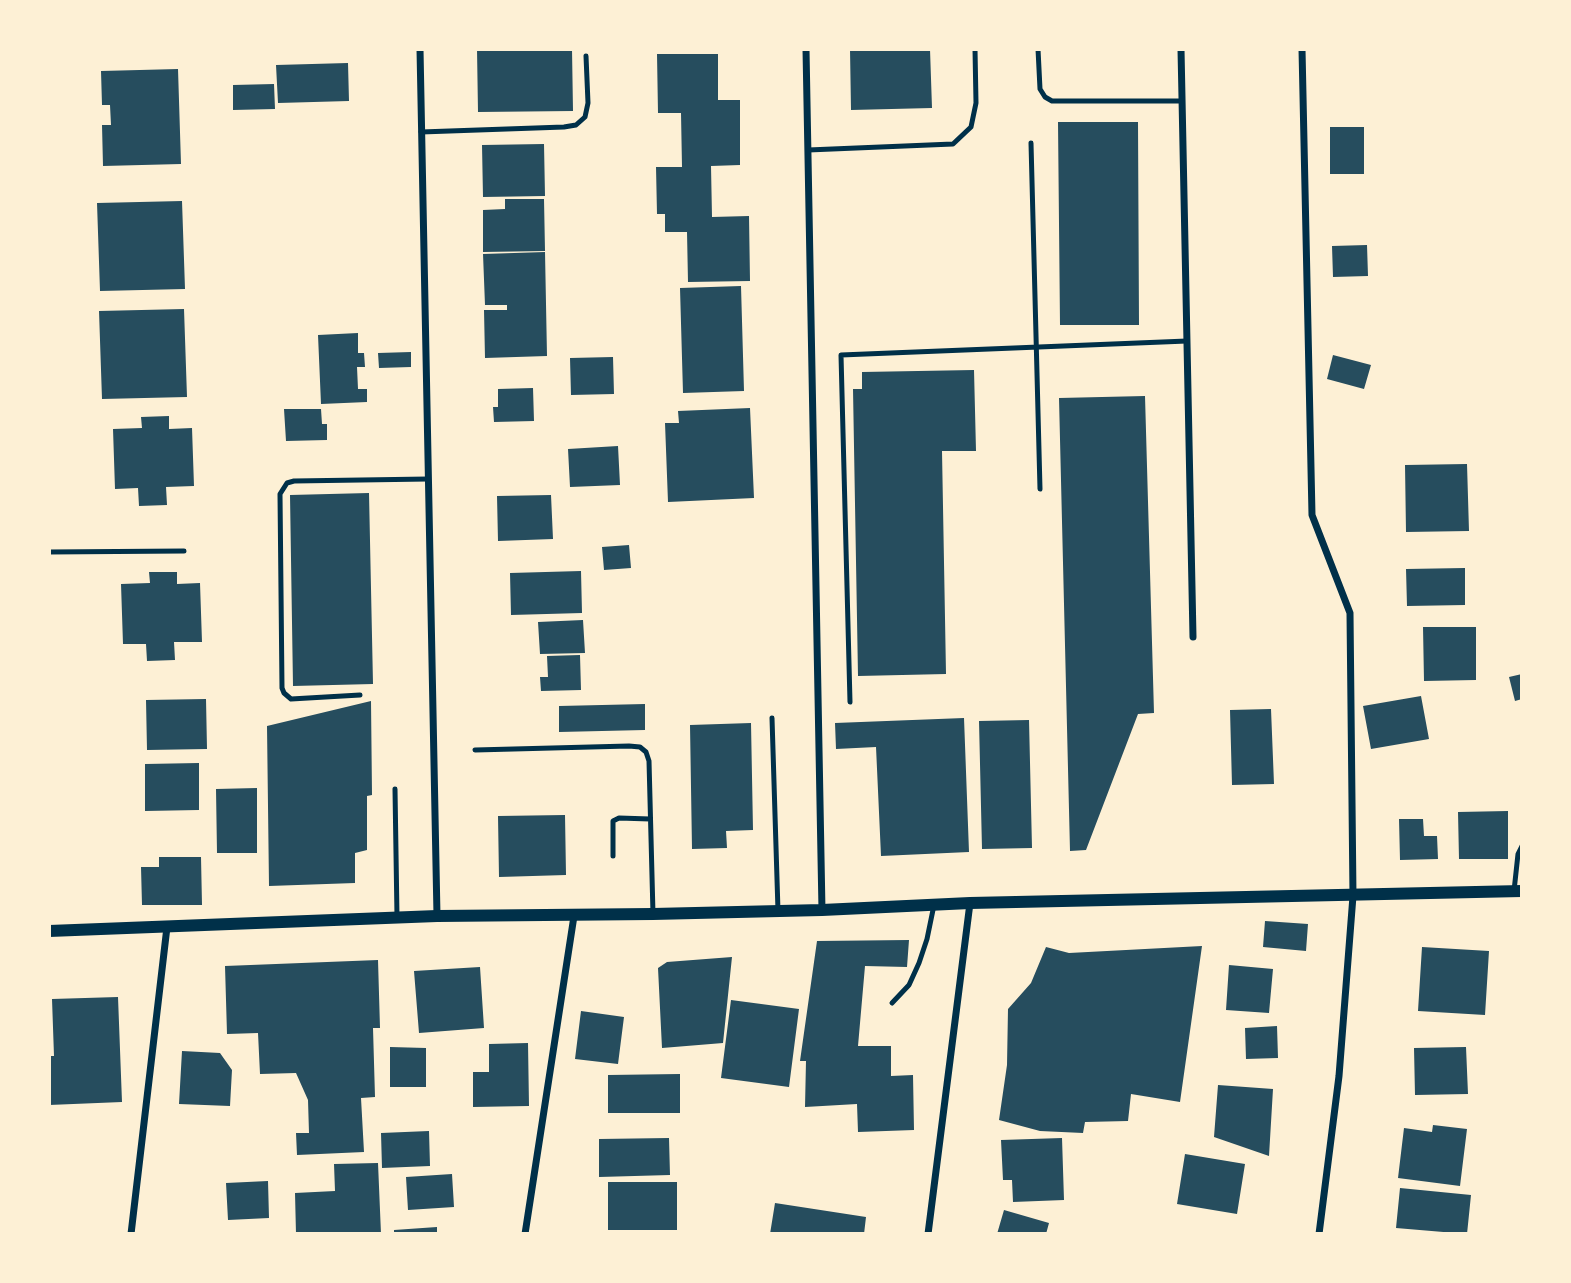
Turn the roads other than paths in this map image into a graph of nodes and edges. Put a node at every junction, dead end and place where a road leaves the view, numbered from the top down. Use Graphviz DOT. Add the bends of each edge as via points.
graph roads {
  1 [pos="420,49"];
  2 [pos="806,49"];
  3 [pos="975,49"];
  4 [pos="1038,49"];
  5 [pos="1181,49"];
  6 [pos="1302,49"];
  7 [pos="586,56"];
  8 [pos="1182,101"];
  9 [pos="421,132"];
  10 [pos="1031,143"];
  11 [pos="808,150"];
  12 [pos="1187,341"];
  13 [pos="1036,347"];
  14 [pos="428,479"];
  15 [pos="1040,489"];
  16 [pos="184,551"];
  17 [pos="49,552"];
  18 [pos="1193,637"];
  19 [pos="360,695"];
  20 [pos="850,702"];
  21 [pos="772,718"];
  22 [pos="475,750"];
  23 [pos="395,789"];
  24 [pos="650,818"];
  25 [pos="1522,846"];
  26 [pos="613,856"];
  27 [pos="1518,891"];
  28 [pos="1353,895"];
  29 [pos="971,903"];
  30 [pos="934,905"];
  31 [pos="822,910"];
  32 [pos="778,911"];
  33 [pos="653,914"];
  34 [pos="438,916"];
  35 [pos="574,916"];
  36 [pos="397,917"];
  37 [pos="167,927"];
  38 [pos="49,931"];
  39 [pos="892,1003"];
  40 [pos="131,1234"];
  41 [pos="525,1234"];
  42 [pos="928,1234"];
  43 [pos="1319,1234"];
  1 -- 9 [label="street"];
  2 -- 11 [label="street"];
  3 -- 11 [label="lane" via="976,103 971,127 953,144"];
  4 -- 8 [label="lane" via="1040,89 1052,102"];
  5 -- 8 [label="street"];
  6 -- 28 [label="street" via="1312,515 1350,613"];
  7 -- 9 [label="lane" via="588,103 585,117 576,125"];
  8 -- 12 [label="street"];
  9 -- 14 [label="street"];
  10 -- 13 [label="lane"];
  11 -- 31 [label="street"];
  12 -- 13 [label="lane"];
  12 -- 18 [label="street"];
  13 -- 15 [label="lane"];
  13 -- 20 [label="lane" via="841,355"];
  14 -- 19 [label="lane" via="293,481 280,494 282,688 292,699"];
  14 -- 34 [label="street"];
  16 -- 17 [label="lane"];
  21 -- 32 [label="lane"];
  22 -- 24 [label="lane" via="639,747 649,761"];
  23 -- 36 [label="lane"];
  24 -- 26 [label="lane" via="613,821"];
  24 -- 33 [label="lane"];
  25 -- 27 [label="lane"];
  27 -- 28 [label="street"];
  28 -- 29 [label="street"];
  28 -- 43 [label="street" via="1339,1076"];
  29 -- 30 [label="street"];
  29 -- 42 [label="street"];
  30 -- 31 [label="street"];
  30 -- 39 [label="lane" via="919,963 909,985"];
  31 -- 32 [label="street"];
  32 -- 33 [label="street"];
  33 -- 35 [label="street"];
  34 -- 35 [label="street"];
  34 -- 36 [label="street"];
  35 -- 41 [label="street"];
  36 -- 37 [label="street"];
  37 -- 38 [label="street"];
  37 -- 40 [label="street"];
}
